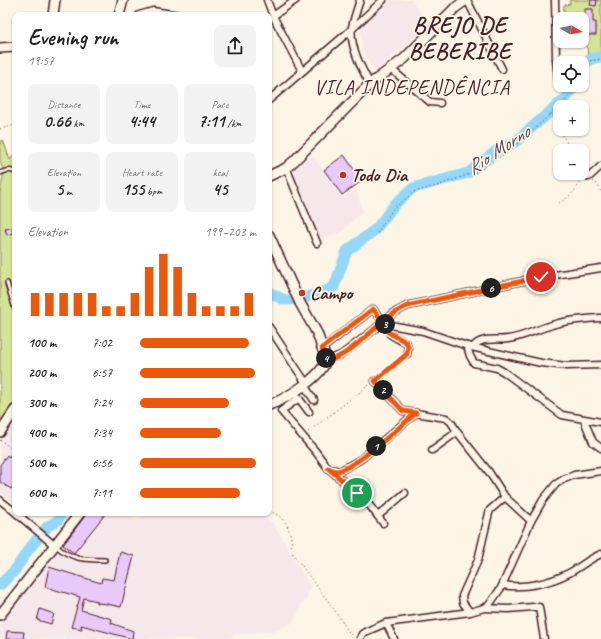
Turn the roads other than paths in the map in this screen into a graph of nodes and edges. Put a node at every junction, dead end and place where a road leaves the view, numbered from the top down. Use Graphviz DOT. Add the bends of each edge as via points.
graph roads {
  1 [pos="55,0"];
  2 [pos="123,0"];
  3 [pos="267,0"];
  4 [pos="296,0"];
  5 [pos="360,0"];
  6 [pos="383,0"];
  7 [pos="467,0"];
  8 [pos="555,0"];
  9 [pos="53,12"];
  10 [pos="120,12"];
  11 [pos="150,12"];
  12 [pos="160,12"];
  13 [pos="272,12"];
  14 [pos="273,16"];
  15 [pos="352,29"];
  16 [pos="12,47"];
  17 [pos="0,48"];
  18 [pos="556,56"];
  19 [pos="392,69"];
  20 [pos="502,69"];
  21 [pos="302,71"];
  22 [pos="370,84"];
  23 [pos="272,97"];
  24 [pos="440,103"];
  25 [pos="601,166"];
  26 [pos="286,167"];
  27 [pos="12,170"];
  28 [pos="0,173"];
  29 [pos="272,174"];
  30 [pos="589,176"];
  31 [pos="272,242"];
  32 [pos="317,243"];
  33 [pos="601,268"];
  34 [pos="7,283"];
  35 [pos="12,299"];
  36 [pos="601,318"];
  37 [pos="385,324"];
  38 [pos="272,332"];
  39 [pos="470,346"];
  40 [pos="322,348"];
  41 [pos="407,354"];
  42 [pos="326,362"];
  43 [pos="601,365"];
  44 [pos="375,381"];
  45 [pos="305,384"];
  46 [pos="297,395"];
  47 [pos="314,400"];
  48 [pos="272,404"];
  49 [pos="309,412"];
  50 [pos="416,413"];
  51 [pos="12,414"];
  52 [pos="584,420"];
  53 [pos="601,422"];
  54 [pos="0,432"];
  55 [pos="457,432"];
  56 [pos="601,448"];
  57 [pos="432,450"];
  58 [pos="328,468"];
  59 [pos="601,471"];
  60 [pos="405,493"];
  61 [pos="505,497"];
  62 [pos="0,500"];
  63 [pos="12,510"];
  64 [pos="19,516"];
  65 [pos="77,516"];
  66 [pos="378,516"];
  67 [pos="531,521"];
  68 [pos="383,523"];
  69 [pos="52,543"];
  70 [pos="601,554"];
  71 [pos="106,560"];
  72 [pos="503,585"];
  73 [pos="484,608"];
  74 [pos="470,612"];
  75 [pos="0,615"];
  76 [pos="386,622"];
  77 [pos="360,639"];
  78 [pos="394,639"];
  79 [pos="544,639"];
  1 -- 9 [label="street"];
  2 -- 10 [label="street"];
  3 -- 13 [label="street"];
  4 -- 14 [label="street"];
  5 -- 15 [label="street"];
  6 -- 15 [label="street"];
  7 -- 19 [label="street" via="455,8"];
  7 -- 20 [label="street"];
  8 -- 18 [label="street"];
  11 -- 12 [label="street"];
  14 -- 21 [label="street"];
  15 -- 21 [label="street"];
  15 -- 22 [label="street" via="357,54"];
  16 -- 17 [label="street"];
  19 -- 22 [label="street"];
  19 -- 24 [label="street" via="430,102"];
  21 -- 23 [label="street"];
  22 -- 26 [label="street"];
  25 -- 30 [label="street"];
  26 -- 29 [label="street"];
  26 -- 32 [label="street"];
  27 -- 28 [label="lane"];
  31 -- 40 [label="street"];
  33 -- 42 [label="street, bridge" via="541,277 407,306 394,313 341,355"];
  34 -- 35 [label="lane"];
  36 -- 39 [label="street" via="552,325 506,340 481,340"];
  37 -- 39 [label="street" via="423,330"];
  37 -- 40 [label="street" via="373,309"];
  37 -- 41 [label="street" via="390,334 407,344"];
  38 -- 45 [label="street"];
  39 -- 43 [label="street" via="540,364"];
  39 -- 52 [label="street" via="470,356 474,362 504,372 562,415"];
  40 -- 42 [label="street"];
  42 -- 45 [label="street"];
  44 -- 50 [label="street" via="403,411"];
  45 -- 46 [label="street"];
  45 -- 47 [label="street"];
  46 -- 48 [label="street"];
  46 -- 49 [label="street"];
  46 -- 58 [label="street" via="281,411"];
  50 -- 55 [label="street" via="446,418"];
  50 -- 58 [label="street" via="360,459 340,470"];
  51 -- 54 [label="street"];
  52 -- 53 [label="street"];
  52 -- 56 [label="street" via="593,442"];
  55 -- 57 [label="street"];
  55 -- 61 [label="street"];
  58 -- 66 [label="street" via="367,502"];
  59 -- 67 [label="street" via="574,475 560,481 543,500"];
  60 -- 66 [label="street"];
  61 -- 67 [label="street"];
  61 -- 74 [label="street" via="490,510 478,560 462,596 463,603"];
  62 -- 63 [label="street"];
  64 -- 69 [label="street"];
  65 -- 69 [label="street"];
  66 -- 68 [label="street"];
  67 -- 72 [label="street"];
  69 -- 71 [label="lane" via="72,556 86,560"];
  69 -- 75 [label="street"];
  70 -- 72 [label="street" via="557,578 519,586"];
  72 -- 73 [label="street"];
  73 -- 74 [label="street"];
  73 -- 79 [label="street" via="540,608"];
  74 -- 76 [label="street"];
  76 -- 77 [label="street" via="365,632"];
  76 -- 78 [label="street"];
}
